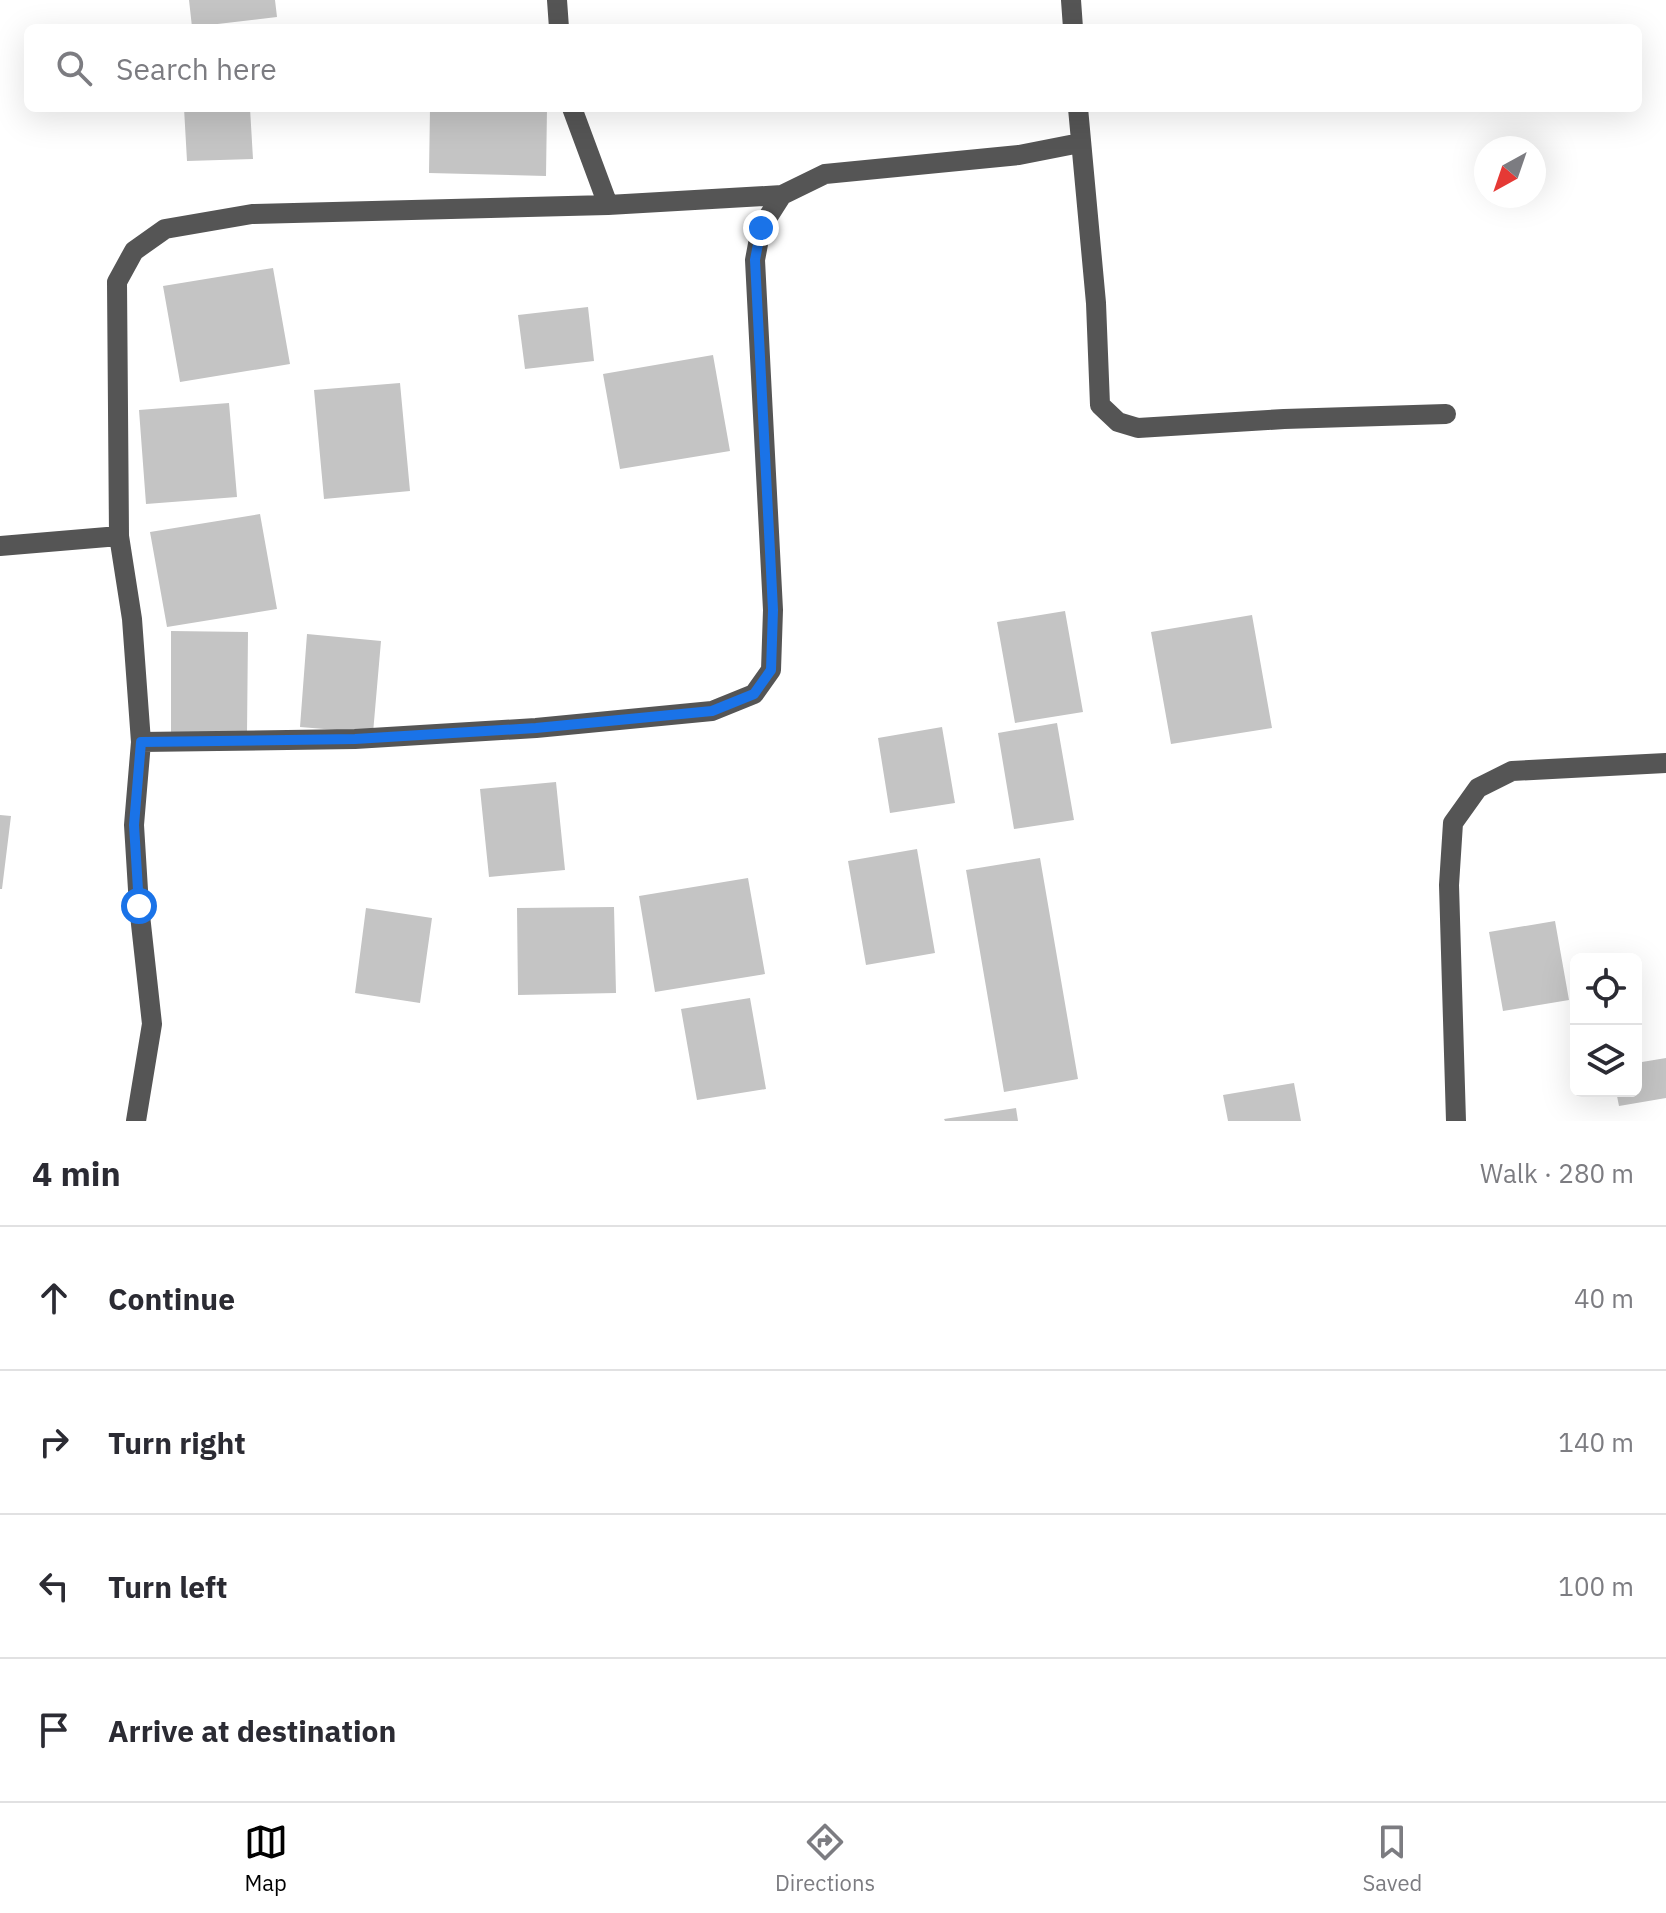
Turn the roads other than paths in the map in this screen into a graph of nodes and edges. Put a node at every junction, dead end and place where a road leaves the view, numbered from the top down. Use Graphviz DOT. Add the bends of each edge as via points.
graph roads {
  1 [pos="557,0"];
  2 [pos="1071,0"];
  3 [pos="559,24"];
  4 [pos="1073,24"];
  5 [pos="573,112"];
  6 [pos="1078,112"];
  7 [pos="1080,143"];
  8 [pos="782,195"];
  9 [pos="608,205"];
  10 [pos="1446,414"];
  11 [pos="119,536"];
  12 [pos="0,546"];
  13 [pos="141,742"];
  14 [pos="1666,763"];
  15 [pos="136,1121"];
  16 [pos="1456,1121"];
  1 -- 3 [label="street"];
  2 -- 4 [label="street"];
  5 -- 9 [label="street"];
  6 -- 7 [label="street"];
  7 -- 8 [label="street" via="1019,155 825,174"];
  7 -- 10 [label="street" via="1100,405 1118,422 1138,428"];
  8 -- 9 [label="street"];
  8 -- 13 [label="street" via="761,228 755,260 773,610 771,670 754,694 712,711 536,728 355,739"];
  9 -- 11 [label="street" via="252,214 165,229 134,251 117,282"];
  11 -- 12 [label="street"];
  11 -- 13 [label="street" via="132,619"];
  13 -- 15 [label="street" via="134,825 152,1024"];
  14 -- 16 [label="street" via="1512,771 1478,788 1453,823 1449,885"];
}
